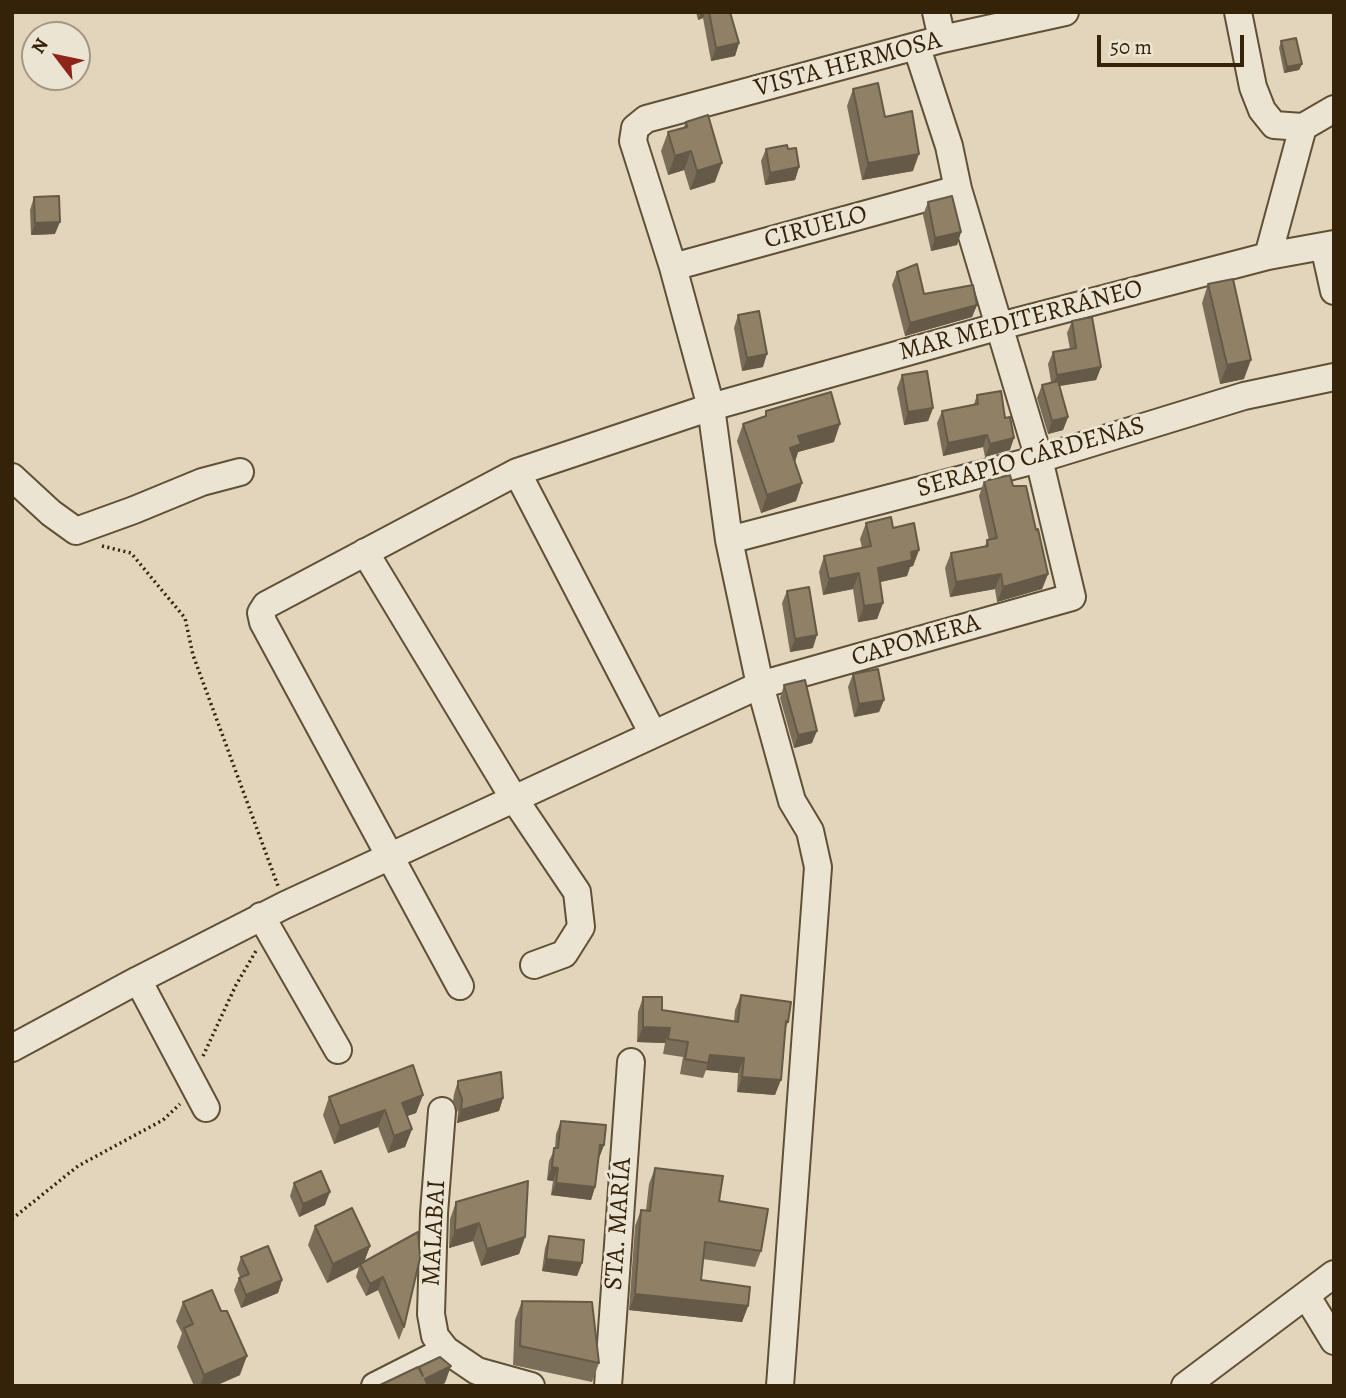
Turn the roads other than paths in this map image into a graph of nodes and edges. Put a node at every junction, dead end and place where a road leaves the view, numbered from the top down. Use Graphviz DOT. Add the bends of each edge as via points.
graph roads {
  1 [pos="936,12"];
  2 [pos="1065,12"];
  3 [pos="1238,12"];
  4 [pos="942,39"];
  5 [pos="917,48"];
  6 [pos="1334,109"];
  7 [pos="1303,127"];
  8 [pos="958,189"];
  9 [pos="1329,245"];
  10 [pos="1268,256"];
  11 [pos="673,267"];
  12 [pos="1334,291"];
  13 [pos="1000,326"];
  14 [pos="1334,377"];
  15 [pos="710,407"];
  16 [pos="1039,459"];
  17 [pos="240,472"];
  18 [pos="516,472"];
  19 [pos="12,477"];
  20 [pos="729,540"];
  21 [pos="365,552"];
  22 [pos="760,685"];
  23 [pos="653,734"];
  24 [pos="513,797"];
  25 [pos="389,856"];
  26 [pos="261,916"];
  27 [pos="534,965"];
  28 [pos="138,980"];
  29 [pos="460,986"];
  30 [pos="12,1048"];
  31 [pos="338,1050"];
  32 [pos="631,1062"];
  33 [pos="206,1108"];
  34 [pos="442,1111"];
  35 [pos="1334,1274"];
  36 [pos="1306,1295"];
  37 [pos="1334,1341"];
  38 [pos="446,1350"];
  39 [pos="1199,1381"];
  40 [pos="376,1386"];
  41 [pos="531,1386"];
  42 [pos="608,1386"];
  43 [pos="779,1386"];
  1 -- 4 [label="street"];
  2 -- 4 [label="street, VISTA HERMOSA"];
  3 -- 7 [label="street" via="1253,88 1262,110 1274,125"];
  4 -- 5 [label="street, VISTA HERMOSA"];
  5 -- 8 [label="street"];
  5 -- 11 [label="street, VISTA HERMOSA" via="646,119 635,128 633,141"];
  6 -- 7 [label="street"];
  7 -- 10 [label="street"];
  8 -- 11 [label="street, CIRUELO"];
  8 -- 13 [label="street"];
  9 -- 10 [label="street, MAR MEDITERRÁNEO"];
  9 -- 12 [label="street"];
  10 -- 13 [label="street, MAR MEDITERRÁNEO"];
  11 -- 15 [label="street"];
  13 -- 15 [label="street, MAR MEDITERRÁNEO"];
  13 -- 16 [label="street"];
  14 -- 16 [label="street, SERAPIO CÁRDENAS" via="1244,396"];
  15 -- 18 [label="street, MAR MEDITERRÁNEO"];
  15 -- 20 [label="street"];
  16 -- 20 [label="street, SERAPIO CÁRDENAS"];
  16 -- 22 [label="street, CAPOMERA" via="1072,597"];
  17 -- 19 [label="street" via="76,531"];
  18 -- 21 [label="street, MAR MEDITERRÁNEO"];
  18 -- 23 [label="street"];
  20 -- 22 [label="street"];
  21 -- 24 [label="street"];
  21 -- 25 [label="street, MAR MEDITERRÁNEO" via="266,605 261,612"];
  22 -- 23 [label="street, CAPOMERA"];
  22 -- 43 [label="street" via="792,801 810,831 818,867"];
  23 -- 24 [label="street, CAPOMERA"];
  24 -- 25 [label="street, CAPOMERA"];
  24 -- 27 [label="street" via="577,892 581,927 564,954"];
  25 -- 26 [label="street, CAPOMERA"];
  25 -- 29 [label="street"];
  26 -- 28 [label="street, CAPOMERA"];
  26 -- 31 [label="street"];
  28 -- 30 [label="street, CAPOMERA"];
  28 -- 33 [label="street"];
  32 -- 42 [label="street, STA. MARÍA"];
  34 -- 38 [label="street, MALABAI" via="431,1314 435,1336"];
  35 -- 36 [label="street"];
  36 -- 37 [label="street"];
  36 -- 39 [label="street"];
  38 -- 40 [label="street"];
  38 -- 41 [label="street" via="477,1371"];
}
